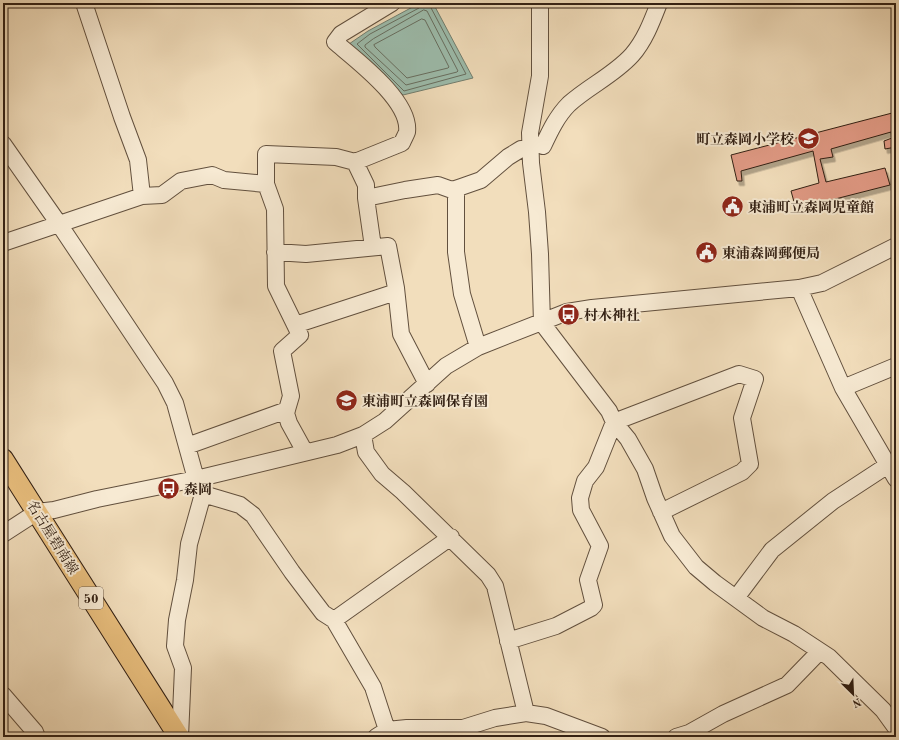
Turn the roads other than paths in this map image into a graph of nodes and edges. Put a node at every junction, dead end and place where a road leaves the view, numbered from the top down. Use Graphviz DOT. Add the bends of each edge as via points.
graph roads {
  1 [pos="84,3"];
  2 [pos="392,3"];
  3 [pos="540,3"];
  4 [pos="659,3"];
  5 [pos="3,144"];
  6 [pos="537,148"];
  7 [pos="355,162"];
  8 [pos="266,184"];
  9 [pos="456,188"];
  10 [pos="142,196"];
  11 [pos="366,198"];
  12 [pos="59,224"];
  13 [pos="3,243"];
  14 [pos="896,246"];
  15 [pos="373,247"];
  16 [pos="275,252"];
  17 [pos="799,288"];
  18 [pos="396,292"];
  19 [pos="542,323"];
  20 [pos="295,325"];
  21 [pos="478,347"];
  22 [pos="896,366"];
  23 [pos="427,384"];
  24 [pos="843,388"];
  25 [pos="287,410"];
  26 [pos="614,422"];
  27 [pos="362,435"];
  28 [pos="187,446"];
  29 [pos="305,452"];
  30 [pos="3,459"];
  31 [pos="892,463"];
  32 [pos="196,479"];
  33 [pos="896,480"];
  34 [pos="203,494"];
  35 [pos="37,512"];
  36 [pos="661,512"];
  37 [pos="3,534"];
  38 [pos="451,537"];
  39 [pos="736,598"];
  40 [pos="334,620"];
  41 [pos="508,641"];
  42 [pos="820,651"];
  43 [pos="3,695"];
  44 [pos="526,713"];
  45 [pos="896,728"];
  46 [pos="464,732"];
  47 [pos="382,733"];
  48 [pos="596,736"];
  49 [pos="37,737"];
  50 [pos="180,737"];
  51 [pos="677,737"];
  1 -- 10 [label="street" via="138,160"];
  2 -- 7 [label="street" via="341,34 335,42 381,82 398,102 406,120 407,132 402,143"];
  3 -- 6 [label="street" via="540,76 530,133"];
  4 -- 6 [label="street" via="647,31 633,54 569,104"];
  5 -- 12 [label="street"];
  6 -- 9 [label="street" via="521,149 480,180"];
  6 -- 19 [label="street" via="531,163 540,254"];
  7 -- 8 [label="street" via="336,157 266,154"];
  7 -- 11 [label="street" via="366,184"];
  8 -- 10 [label="street" via="224,180 212,175 181,181 162,195"];
  8 -- 16 [label="street" via="275,209"];
  9 -- 11 [label="street" via="452,190 438,185"];
  9 -- 21 [label="street" via="456,252 462,294"];
  10 -- 12 [label="street"];
  11 -- 15 [label="street"];
  12 -- 13 [label="street"];
  12 -- 28 [label="street" via="165,383 175,403"];
  14 -- 17 [label="street" via="822,283"];
  15 -- 16 [label="street" via="306,254"];
  15 -- 18 [label="street" via="388,246"];
  16 -- 20 [label="street" via="276,286"];
  17 -- 19 [label="street" via="592,308 567,312"];
  17 -- 24 [label="street"];
  18 -- 20 [label="street"];
  18 -- 23 [label="street" via="400,334"];
  19 -- 21 [label="street"];
  19 -- 26 [label="street" via="609,411"];
  20 -- 25 [label="street" via="300,335 282,351 290,396"];
  21 -- 23 [label="street" via="446,366"];
  22 -- 24 [label="street"];
  23 -- 27 [label="street" via="385,421"];
  24 -- 31 [label="street"];
  25 -- 28 [label="street"];
  25 -- 29 [label="street" via="289,423"];
  26 -- 36 [label="street" via="628,439 644,469"];
  26 -- 36 [label="street" via="739,374 755,379 742,418 750,464 742,472"];
  26 -- 41 [label="street" via="596,467 584,481 580,498 581,510 600,546 588,580 594,605 556,626"];
  27 -- 29 [label="street" via="337,445"];
  27 -- 38 [label="street" via="366,452 382,474"];
  28 -- 32 [label="street"];
  29 -- 32 [label="street"];
  30 -- 35 [label="main road, 名古屋碧南線 / 50"];
  31 -- 33 [label="street"];
  31 -- 39 [label="street" via="833,501 772,550"];
  32 -- 34 [label="street"];
  32 -- 35 [label="street"];
  34 -- 40 [label="street" via="240,505 253,515 323,613"];
  34 -- 50 [label="street" via="189,544 177,620 175,646 183,668"];
  35 -- 37 [label="street"];
  35 -- 50 [label="main road, 名古屋碧南線 / 50"];
  36 -- 39 [label="street" via="672,536 696,567"];
  38 -- 40 [label="street"];
  38 -- 41 [label="street" via="488,575 495,586"];
  39 -- 42 [label="street" via="763,618"];
  40 -- 47 [label="street" via="373,687"];
  41 -- 44 [label="street"];
  42 -- 45 [label="street" via="883,710"];
  42 -- 51 [label="street" via="787,686"];
  43 -- 49 [label="street"];
  44 -- 46 [label="street" via="496,718"];
  44 -- 48 [label="street" via="546,716"];
  46 -- 47 [label="street" via="407,728"];
}
